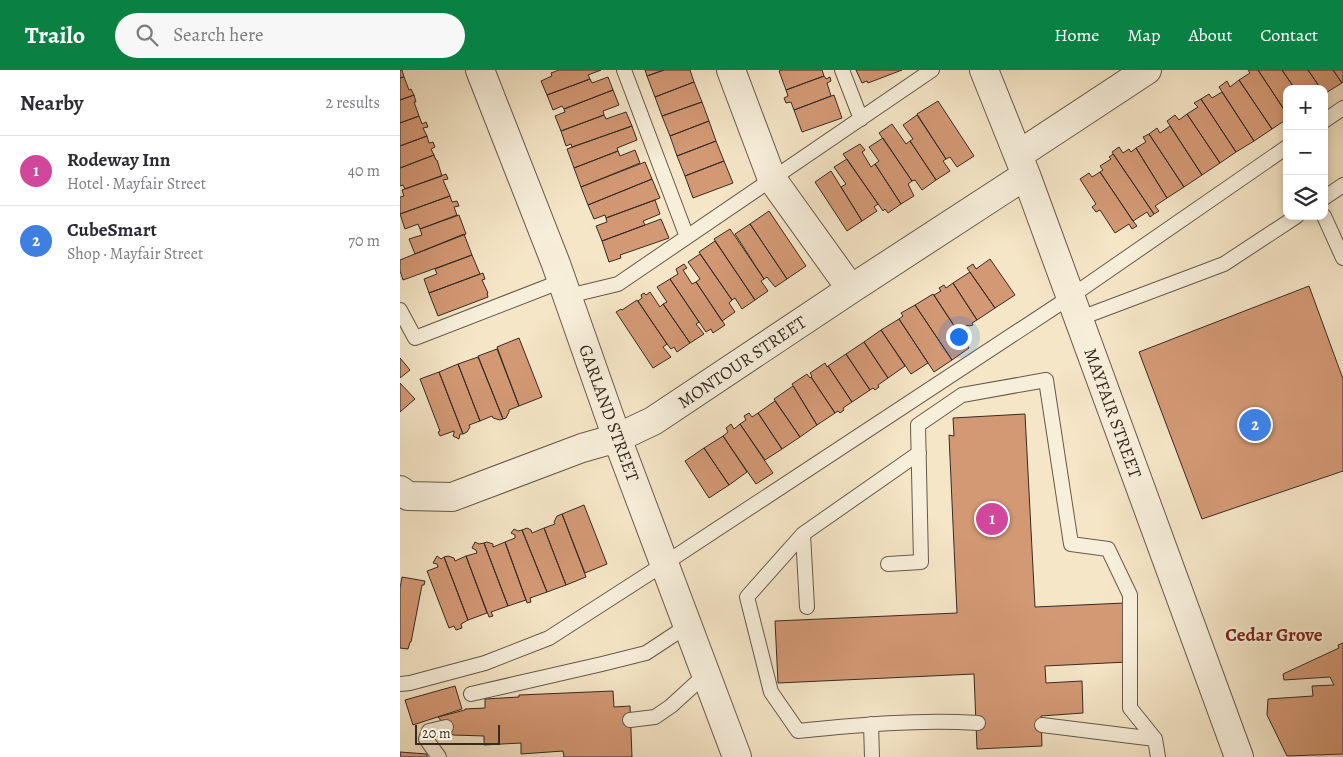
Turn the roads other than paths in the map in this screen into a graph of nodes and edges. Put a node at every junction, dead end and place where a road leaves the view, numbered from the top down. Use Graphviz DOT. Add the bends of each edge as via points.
graph roads {
  1 [pos="480,70"];
  2 [pos="624,70"];
  3 [pos="731,70"];
  4 [pos="842,70"];
  5 [pos="932,70"];
  6 [pos="984,70"];
  7 [pos="1148,70"];
  8 [pos="1343,108"];
  9 [pos="1328,118"];
  10 [pos="860,119"];
  11 [pos="1283,150"];
  12 [pos="1022,165"];
  13 [pos="772,179"];
  14 [pos="1343,186"];
  15 [pos="1328,195"];
  16 [pos="1291,220"];
  17 [pos="1326,220"];
  18 [pos="687,237"];
  19 [pos="1342,251"];
  20 [pos="565,288"];
  21 [pos="851,289"];
  22 [pos="1074,308"];
  23 [pos="400,310"];
  24 [pos="617,438"];
  25 [pos="919,453"];
  26 [pos="400,490"];
  27 [pos="803,534"];
  28 [pos="664,564"];
  29 [pos="888,564"];
  30 [pos="806,607"];
  31 [pos="688,626"];
  32 [pos="706,674"];
  33 [pos="400,684"];
  34 [pos="471,694"];
  35 [pos="630,720"];
  36 [pos="871,724"];
  37 [pos="978,724"];
  38 [pos="1042,725"];
  39 [pos="446,727"];
  40 [pos="1155,738"];
  41 [pos="439,757"];
  42 [pos="736,757"];
  43 [pos="872,757"];
  44 [pos="1158,757"];
  45 [pos="1239,757"];
  1 -- 20 [label="street, GARLAND STREET"];
  2 -- 18 [label="lane"];
  3 -- 13 [label="street"];
  4 -- 10 [label="lane"];
  5 -- 10 [label="lane"];
  6 -- 12 [label="street, MAYFAIR STREET"];
  7 -- 12 [label="street, MONTOUR STREET"];
  8 -- 9 [label="lane"];
  10 -- 13 [label="lane"];
  11 -- 22 [label="lane"];
  12 -- 21 [label="street, MONTOUR STREET"];
  12 -- 22 [label="street, MAYFAIR STREET"];
  13 -- 18 [label="lane"];
  13 -- 21 [label="street"];
  14 -- 15 [label="lane"];
  16 -- 22 [label="lane" via="1224,264"];
  17 -- 19 [label="lane"];
  18 -- 20 [label="lane" via="618,284"];
  20 -- 23 [label="lane" via="415,338"];
  20 -- 24 [label="street, GARLAND STREET"];
  21 -- 24 [label="street, MONTOUR STREET" via="653,421"];
  22 -- 28 [label="lane"];
  22 -- 45 [label="street, MAYFAIR STREET"];
  24 -- 26 [label="street, MONTOUR STREET" via="452,497 408,496"];
  24 -- 28 [label="street, GARLAND STREET"];
  25 -- 27 [label="lane"];
  25 -- 29 [label="lane" via="921,562"];
  25 -- 40 [label="lane" via="918,425 962,395 1046,380 1072,544 1108,549 1130,595 1130,708"];
  27 -- 30 [label="lane"];
  27 -- 36 [label="lane" via="747,597 771,692 798,731"];
  28 -- 31 [label="street, GARLAND STREET"];
  28 -- 33 [label="lane" via="549,638 485,663"];
  31 -- 32 [label="street, GARLAND STREET"];
  31 -- 34 [label="lane" via="646,653"];
  32 -- 35 [label="lane" via="655,717"];
  32 -- 42 [label="street, GARLAND STREET"];
  36 -- 37 [label="lane"];
  36 -- 43 [label="lane"];
  38 -- 40 [label="lane"];
  39 -- 41 [label="lane" via="429,731 426,739"];
  40 -- 44 [label="lane"];
}
